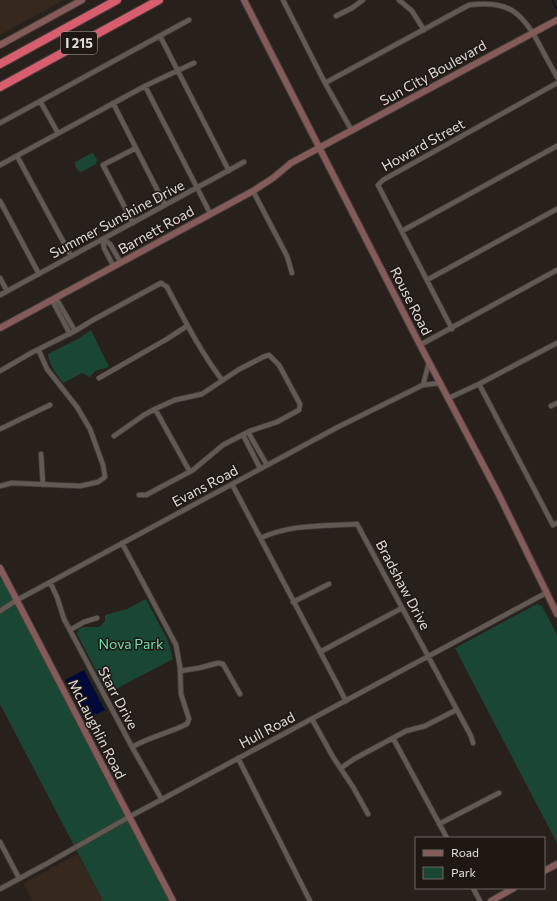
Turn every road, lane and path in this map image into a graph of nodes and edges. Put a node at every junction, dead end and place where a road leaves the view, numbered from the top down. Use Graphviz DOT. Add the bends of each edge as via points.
graph roads {
  1 [pos="82,0"];
  2 [pos="117,0"];
  3 [pos="159,0"];
  4 [pos="244,0"];
  5 [pos="283,0"];
  6 [pos="363,0"];
  7 [pos="399,0"];
  8 [pos="336,16"];
  9 [pos="189,20"];
  10 [pos="557,20"];
  11 [pos="424,30"];
  12 [pos="533,33"];
  13 [pos="160,36"];
  14 [pos="0,44"];
  15 [pos="194,62"];
  16 [pos="0,64"];
  17 [pos="178,71"];
  18 [pos="557,78"];
  19 [pos="325,83"];
  20 [pos="557,83"];
  21 [pos="0,86"];
  22 [pos="145,86"];
  23 [pos="40,101"];
  24 [pos="113,104"];
  25 [pos="0,123"];
  26 [pos="352,131"];
  27 [pos="58,133"];
  28 [pos="557,146"];
  29 [pos="136,148"];
  30 [pos="320,148"];
  31 [pos="17,156"];
  32 [pos="244,162"];
  33 [pos="0,165"];
  34 [pos="229,171"];
  35 [pos="197,188"];
  36 [pos="253,191"];
  37 [pos="0,201"];
  38 [pos="165,205"];
  39 [pos="557,209"];
  40 [pos="210,213"];
  41 [pos="133,223"];
  42 [pos="402,231"];
  43 [pos="103,239"];
  44 [pos="71,256"];
  45 [pos="121,263"];
  46 [pos="114,267"];
  47 [pos="557,270"];
  48 [pos="292,273"];
  49 [pos="39,274"];
  50 [pos="0,278"];
  51 [pos="427,280"];
  52 [pos="7,291"];
  53 [pos="0,295"];
  54 [pos="54,299"];
  55 [pos="187,326"];
  56 [pos="0,328"];
  57 [pos="452,328"];
  58 [pos="73,333"];
  59 [pos="557,343"];
  60 [pos="420,346"];
  61 [pos="39,350"];
  62 [pos="429,362"];
  63 [pos="0,371"];
  64 [pos="99,378"];
  65 [pos="222,380"];
  66 [pos="441,383"];
  67 [pos="479,384"];
  68 [pos="423,385"];
  69 [pos="449,398"];
  70 [pos="557,403"];
  71 [pos="50,405"];
  72 [pos="551,406"];
  73 [pos="155,409"];
  74 [pos="0,430"];
  75 [pos="248,432"];
  76 [pos="243,435"];
  77 [pos="114,436"];
  78 [pos="42,454"];
  79 [pos="266,465"];
  80 [pos="260,468"];
  81 [pos="190,472"];
  82 [pos="232,484"];
  83 [pos="43,485"];
  84 [pos="0,486"];
  85 [pos="139,495"];
  86 [pos="557,523"];
  87 [pos="261,538"];
  88 [pos="122,543"];
  89 [pos="0,568"];
  90 [pos="50,582"];
  91 [pos="329,584"];
  92 [pos="546,593"];
  93 [pos="17,600"];
  94 [pos="293,602"];
  95 [pos="402,608"];
  96 [pos="0,611"];
  97 [pos="557,614"];
  98 [pos="97,618"];
  99 [pos="70,630"];
  100 [pos="320,652"];
  101 [pos="429,656"];
  102 [pos="180,671"];
  103 [pos="240,694"];
  104 [pos="346,701"];
  105 [pos="456,710"];
  106 [pos="312,719"];
  107 [pos="392,738"];
  108 [pos="473,743"];
  109 [pos="132,747"];
  110 [pos="238,758"];
  111 [pos="341,768"];
  112 [pos="498,793"];
  113 [pos="162,800"];
  114 [pos="368,814"];
  115 [pos="128,817"];
  116 [pos="439,824"];
  117 [pos="446,837"];
  118 [pos="0,842"];
  119 [pos="557,864"];
  120 [pos="545,870"];
  121 [pos="19,878"];
  122 [pos="0,889"];
  123 [pos="474,889"];
  124 [pos="512,889"];
  125 [pos="172,901"];
  126 [pos="310,901"];
  127 [pos="480,901"];
  128 [pos="491,901"];
  1 -- 14 [label="street"];
  2 -- 16 [label="highway, I 215"];
  3 -- 21 [label="highway, I 215"];
  4 -- 30 [label="street, Rouse Road"];
  5 -- 19 [label="street"];
  6 -- 8 [label="street"];
  7 -- 11 [label="street" via="412,11"];
  9 -- 13 [label="street"];
  10 -- 12 [label="street, Sun City Boulevard"];
  11 -- 12 [label="street" via="469,5 490,0 512,7 523,17"];
  11 -- 19 [label="street"];
  12 -- 18 [label="street"];
  12 -- 26 [label="street, Sun City Boulevard"];
  13 -- 17 [label="street"];
  13 -- 23 [label="street"];
  15 -- 17 [label="street"];
  17 -- 22 [label="street"];
  17 -- 34 [label="street"];
  19 -- 26 [label="street"];
  20 -- 42 [label="street, Howard Street" via="382,180 378,185"];
  22 -- 24 [label="street"];
  22 -- 35 [label="street"];
  23 -- 25 [label="street"];
  23 -- 27 [label="street"];
  24 -- 27 [label="street"];
  24 -- 29 [label="street"];
  26 -- 30 [label="street, Sun City Boulevard"];
  27 -- 31 [label="street"];
  28 -- 42 [label="street"];
  29 -- 38 [label="street"];
  29 -- 41 [label="street" via="104,165"];
  30 -- 36 [label="street, Barnett Road" via="291,163"];
  30 -- 60 [label="street, Rouse Road"];
  31 -- 33 [label="street"];
  31 -- 44 [label="street"];
  32 -- 34 [label="street, Summer Sunshine Drive"];
  34 -- 35 [label="street, Summer Sunshine Drive"];
  35 -- 38 [label="street, Summer Sunshine Drive"];
  35 -- 40 [label="street"];
  36 -- 40 [label="street, Barnett Road"];
  36 -- 48 [label="street" via="287,256"];
  37 -- 49 [label="street"];
  38 -- 41 [label="street, Summer Sunshine Drive"];
  39 -- 51 [label="street"];
  40 -- 45 [label="street, Barnett Road"];
  41 -- 43 [label="street, Summer Sunshine Drive"];
  42 -- 51 [label="street, Howard Street"];
  43 -- 44 [label="street, Summer Sunshine Drive"];
  43 -- 45 [label="street" via="110,244"];
  43 -- 46 [label="street" via="104,248"];
  44 -- 49 [label="street, Summer Sunshine Drive"];
  45 -- 46 [label="street, Barnett Road"];
  46 -- 54 [label="street, Barnett Road"];
  47 -- 57 [label="street"];
  49 -- 52 [label="street, Summer Sunshine Drive"];
  50 -- 52 [label="street"];
  51 -- 57 [label="street, Howard Street"];
  52 -- 53 [label="street, Summer Sunshine Drive"];
  54 -- 56 [label="street, Barnett Road"];
  54 -- 58 [label="street"];
  55 -- 58 [label="street" via="167,287 159,283"];
  55 -- 64 [label="street"];
  55 -- 65 [label="street"];
  57 -- 60 [label="street"];
  58 -- 61 [label="street"];
  59 -- 67 [label="street"];
  60 -- 62 [label="street, Rouse Road"];
  61 -- 63 [label="street"];
  61 -- 83 [label="street" via="47,369 77,407 90,429 105,477 98,482 80,486"];
  62 -- 66 [label="street, Rouse Road"];
  62 -- 68 [label="street"];
  65 -- 73 [label="street" via="202,394 175,400"];
  65 -- 75 [label="street" via="269,355 279,365 300,407 296,413"];
  66 -- 68 [label="street, Evans Road"];
  66 -- 69 [label="street, Rouse Road"];
  67 -- 69 [label="street"];
  67 -- 86 [label="street" via="553,525"];
  68 -- 79 [label="street, Evans Road"];
  69 -- 92 [label="street, Rouse Road" via="500,495"];
  70 -- 72 [label="street"];
  71 -- 74 [label="street"];
  73 -- 77 [label="street"];
  73 -- 81 [label="street"];
  75 -- 76 [label="street"];
  75 -- 79 [label="street"];
  76 -- 80 [label="street"];
  76 -- 81 [label="street" via="223,445"];
  78 -- 83 [label="street"];
  79 -- 80 [label="street, Evans Road"];
  80 -- 82 [label="street, Evans Road"];
  81 -- 85 [label="street" via="146,495"];
  82 -- 87 [label="street"];
  82 -- 88 [label="street, Evans Road"];
  83 -- 84 [label="street" via="12,483"];
  87 -- 94 [label="street"];
  87 -- 95 [label="street, Bradshaw Drive" via="292,529 357,524"];
  88 -- 90 [label="street, Evans Road"];
  88 -- 102 [label="street" via="176,645"];
  89 -- 93 [label="street, McLaughlin Road"];
  90 -- 93 [label="street, Evans Road"];
  90 -- 99 [label="street, Starr Drive"];
  91 -- 94 [label="street"];
  92 -- 97 [label="street, Rouse Road"];
  92 -- 101 [label="street, Hull Road"];
  93 -- 96 [label="street, Evans Road"];
  93 -- 115 [label="street, McLaughlin Road"];
  94 -- 100 [label="street"];
  95 -- 100 [label="street"];
  95 -- 101 [label="street, Bradshaw Drive"];
  98 -- 99 [label="street"];
  99 -- 109 [label="street, Starr Drive"];
  100 -- 104 [label="street"];
  101 -- 104 [label="street, Hull Road"];
  101 -- 105 [label="street, Bradshaw Drive"];
  102 -- 103 [label="street" via="224,664"];
  102 -- 109 [label="street" via="181,694 189,719 187,724"];
  104 -- 106 [label="street, Hull Road"];
  105 -- 107 [label="street" via="425,726"];
  105 -- 108 [label="street, Bradshaw Drive"];
  106 -- 110 [label="street, Hull Road"];
  106 -- 111 [label="street"];
  107 -- 111 [label="street"];
  107 -- 116 [label="street"];
  109 -- 113 [label="street, Starr Drive"];
  110 -- 113 [label="street, Hull Road"];
  110 -- 126 [label="street"];
  111 -- 114 [label="street"];
  112 -- 116 [label="street"];
  113 -- 115 [label="street, Hull Road"];
  115 -- 121 [label="street, Hull Road"];
  115 -- 125 [label="street, McLaughlin Road"];
  116 -- 117 [label="street"];
  118 -- 121 [label="street"];
  119 -- 120 [label="street"];
  121 -- 122 [label="street, Hull Road"];
  123 -- 127 [label="street"];
  124 -- 128 [label="street"];
}
